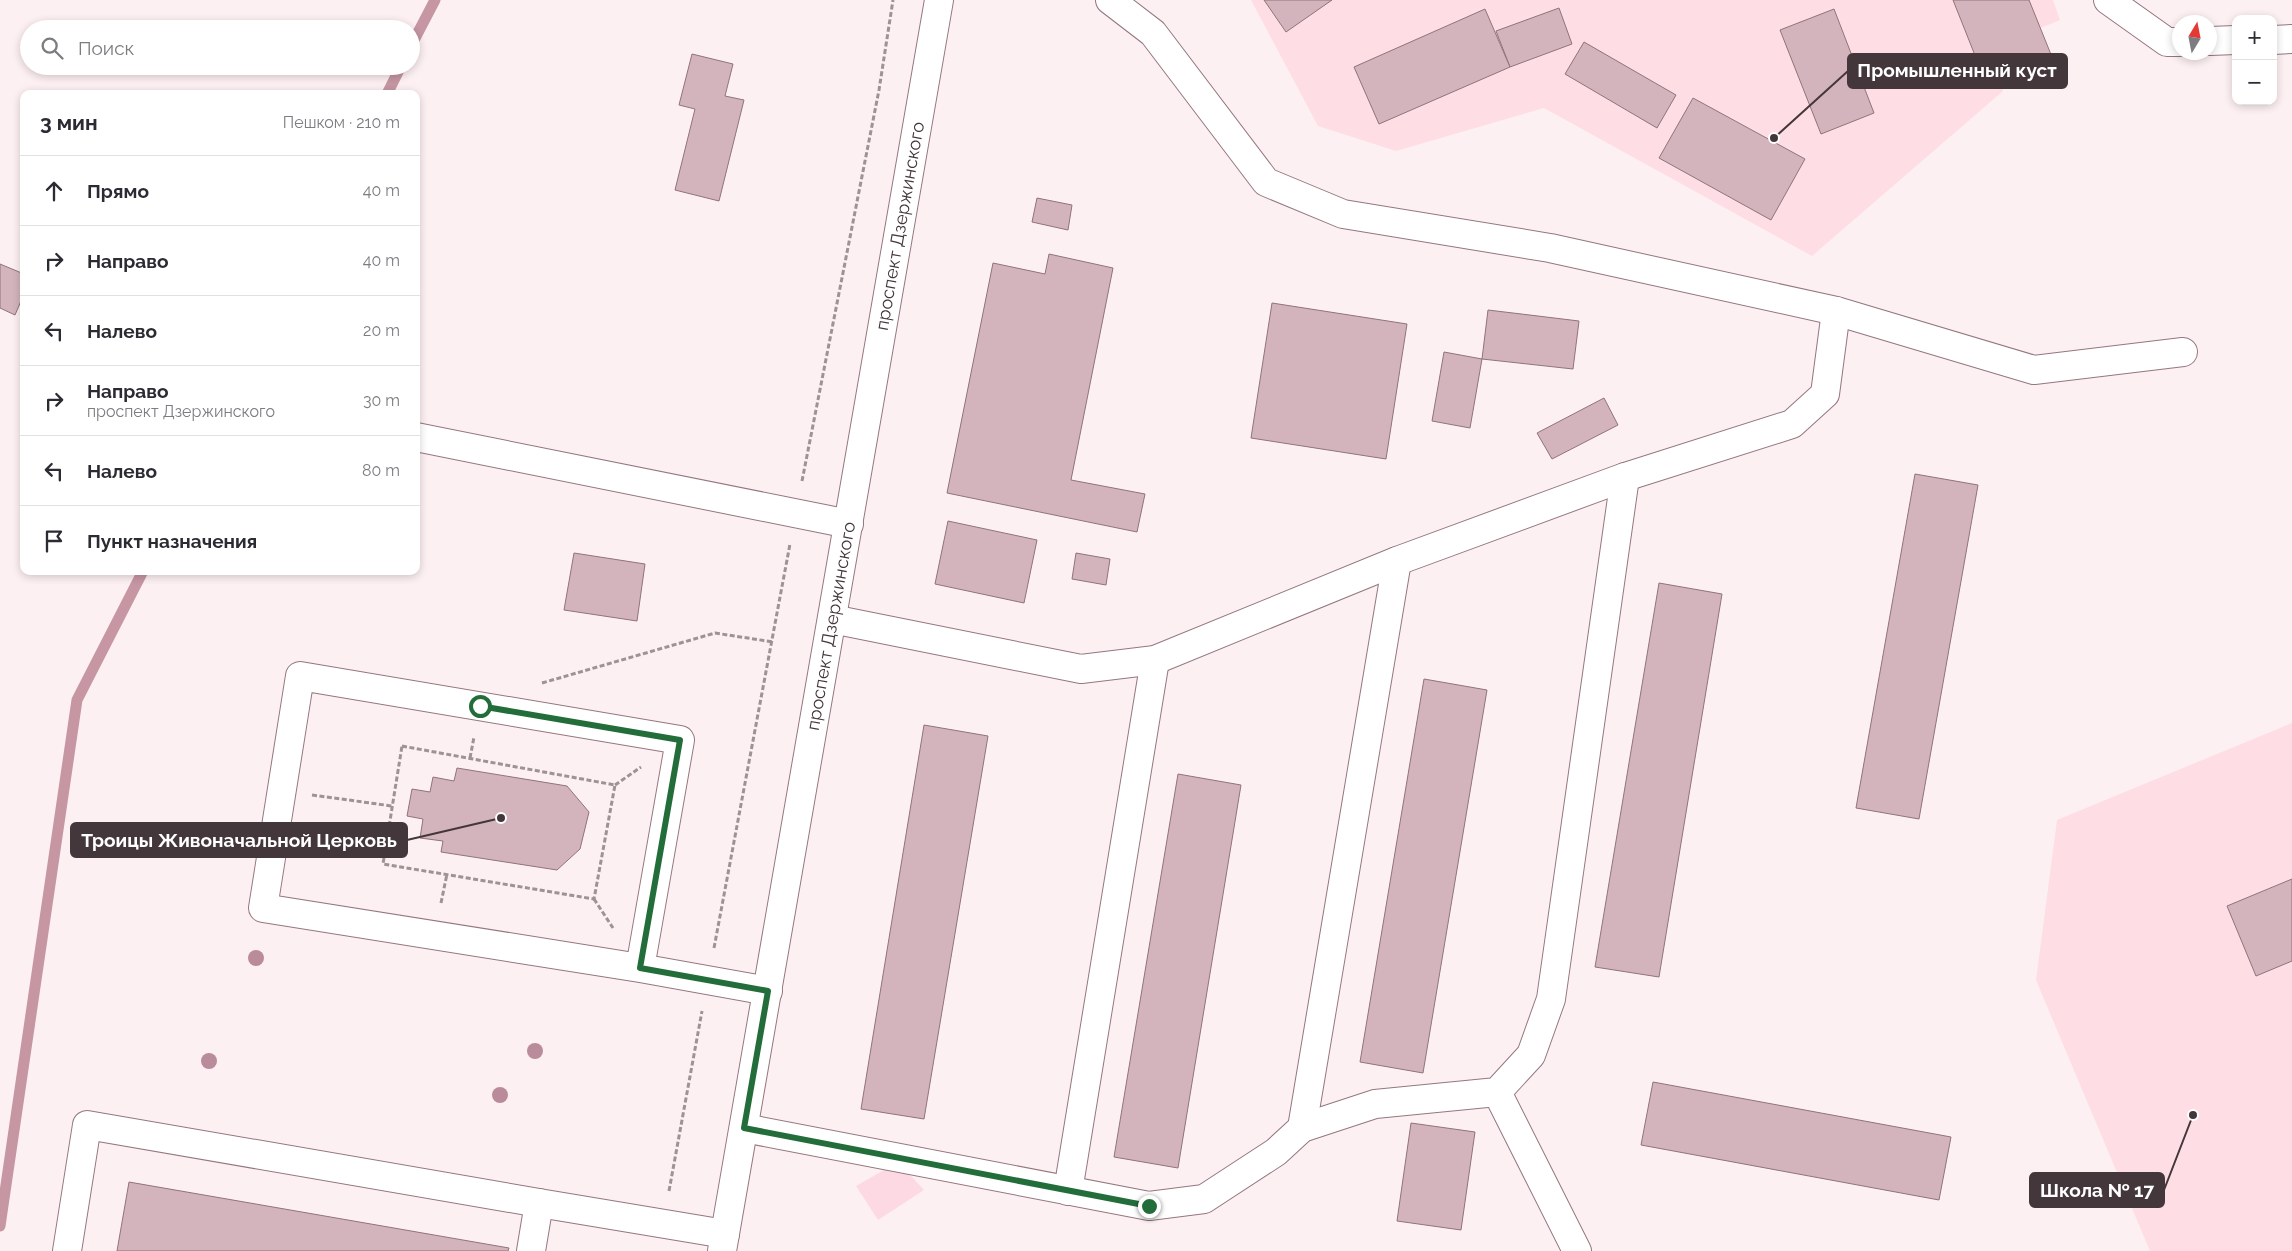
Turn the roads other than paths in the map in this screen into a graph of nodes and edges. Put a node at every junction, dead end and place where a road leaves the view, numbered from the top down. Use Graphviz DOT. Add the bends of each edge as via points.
graph roads {
  1 [pos="939,0"];
  2 [pos="1110,0"];
  3 [pos="2108,0"];
  4 [pos="2292,39"];
  5 [pos="2232,40"];
  6 [pos="2277,40"];
  7 [pos="2217,41"];
  8 [pos="2172,42"];
  9 [pos="1836,312"];
  10 [pos="2182,352"];
  11 [pos="420,438"];
  12 [pos="1625,477"];
  13 [pos="848,524"];
  14 [pos="1397,560"];
  15 [pos="832,620"];
  16 [pos="1155,660"];
  17 [pos="640,968"];
  18 [pos="768,991"];
  19 [pos="1498,1092"];
  20 [pos="744,1128"];
  21 [pos="1302,1128"];
  22 [pos="1068,1191"];
  23 [pos="539,1203"];
  24 [pos="724,1243"];
  25 [pos="67,1251"];
  26 [pos="531,1251"];
  27 [pos="1577,1251"];
  1 -- 13 [label="street, проспект Дзержинского"];
  2 -- 9 [label="street" via="1153,33 1266,182 1343,214 1550,248"];
  3 -- 8 [label="street" via="2167,42"];
  4 -- 6 [label="street"];
  5 -- 7 [label="street"];
  9 -- 10 [label="street" via="2034,370"];
  9 -- 12 [label="street" via="1825,394 1792,424"];
  11 -- 13 [label="street"];
  12 -- 14 [label="street"];
  12 -- 19 [label="street" via="1551,999 1531,1055"];
  13 -- 15 [label="street, проспект Дзержинского"];
  14 -- 16 [label="street"];
  14 -- 21 [label="street"];
  15 -- 16 [label="street" via="1081,669"];
  15 -- 18 [label="street, проспект Дзержинского"];
  16 -- 22 [label="street"];
  17 -- 17 [label="street" via="263,908 300,676 680,740"];
  17 -- 18 [label="street"];
  18 -- 20 [label="street, проспект Дзержинского"];
  19 -- 21 [label="street" via="1375,1104"];
  19 -- 27 [label="street"];
  20 -- 22 [label="street"];
  20 -- 24 [label="street, проспект Дзержинского"];
  21 -- 22 [label="street" via="1276,1152 1204,1199 1149,1206"];
  23 -- 24 [label="street" via="663,1225"];
  23 -- 25 [label="street" via="87,1125"];
  23 -- 26 [label="street"];
}
